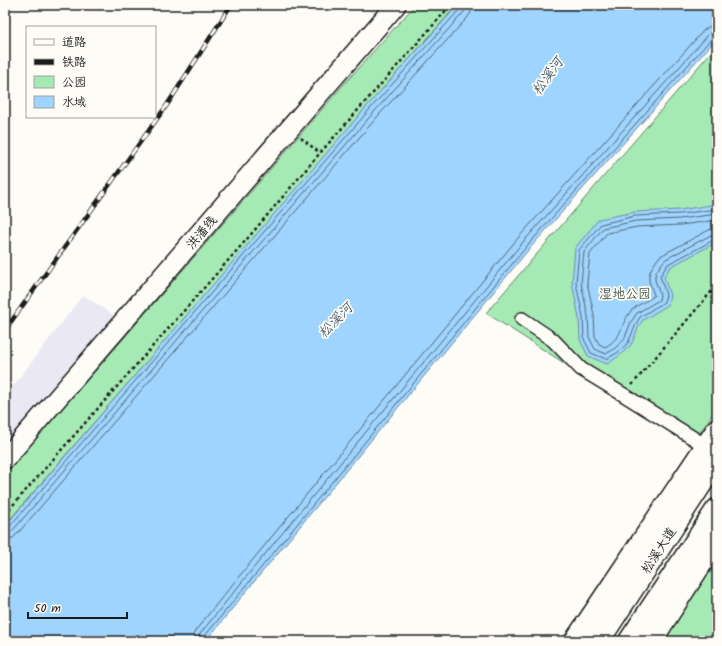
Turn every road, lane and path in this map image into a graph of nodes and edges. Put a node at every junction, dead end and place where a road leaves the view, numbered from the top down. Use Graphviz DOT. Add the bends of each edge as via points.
graph roads {
  1 [pos="396,5"];
  2 [pos="451,5"];
  3 [pos="290,128"];
  4 [pos="320,153"];
  5 [pos="717,285"];
  6 [pos="522,319"];
  7 [pos="624,395"];
  8 [pos="717,428"];
  9 [pos="711,452"];
  10 [pos="5,459"];
  11 [pos="717,510"];
  12 [pos="5,514"];
  13 [pos="717,541"];
  14 [pos="574,641"];
  15 [pos="598,641"];
  16 [pos="630,641"];
  17 [pos="652,641"];
  1 -- 3 [label="main road, 洪潘线"];
  2 -- 4 [label="path"];
  3 -- 4 [label="path"];
  3 -- 10 [label="main road, 洪潘线"];
  4 -- 12 [label="path"];
  5 -- 7 [label="path"];
  6 -- 7 [label="street" via="553,340 581,370"];
  7 -- 9 [label="street"];
  8 -- 9 [label="main road"];
  9 -- 14 [label="main road" via="625,565"];
  9 -- 15 [label="highway, 松溪大道"];
  11 -- 16 [label="highway, 松溪大道"];
  13 -- 17 [label="main road"];
}
